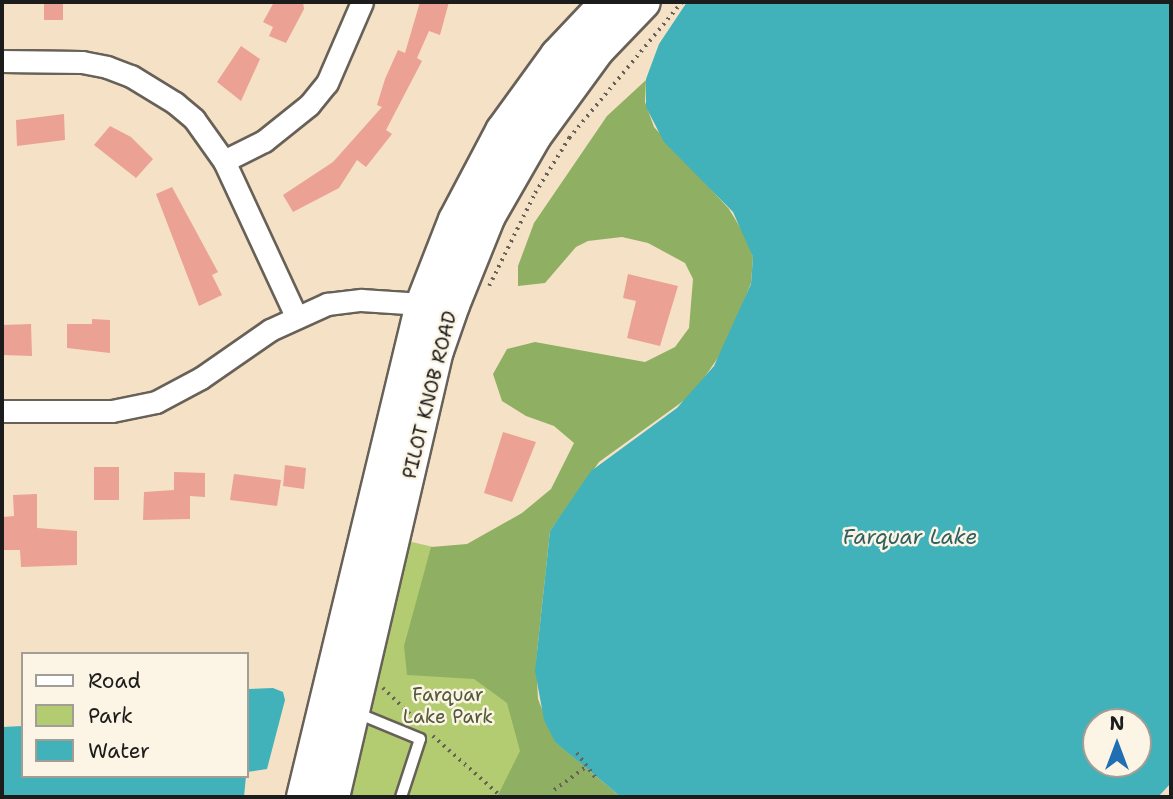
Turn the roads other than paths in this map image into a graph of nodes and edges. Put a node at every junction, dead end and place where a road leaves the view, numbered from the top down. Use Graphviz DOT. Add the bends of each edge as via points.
graph roads {
  1 [pos="362,2"];
  2 [pos="607,2"];
  3 [pos="644,2"];
  4 [pos="2,61"];
  5 [pos="224,161"];
  6 [pos="422,304"];
  7 [pos="453,305"];
  8 [pos="296,316"];
  9 [pos="2,411"];
  10 [pos="346,710"];
  11 [pos="303,797"];
  12 [pos="334,797"];
  13 [pos="401,797"];
  1 -- 5 [label="street" via="327,83 310,105 264,141"];
  2 -- 6 [label="main road, PILOT KNOB ROAD" via="557,55 502,131 455,220"];
  3 -- 7 [label="main road, PILOT KNOB ROAD" via="598,50 535,136 489,216"];
  4 -- 5 [label="street" via="82,62 131,76 194,119"];
  5 -- 8 [label="street"];
  6 -- 7 [label="main road"];
  6 -- 8 [label="street" via="361,300 327,304"];
  6 -- 10 [label="main road, PILOT KNOB ROAD"];
  7 -- 10 [label="main road, PILOT KNOB ROAD"];
  8 -- 9 [label="street" via="156,402 112,411"];
  10 -- 11 [label="main road, PILOT KNOB ROAD"];
  10 -- 12 [label="main road, PILOT KNOB ROAD"];
  10 -- 13 [label="lane" via="420,739"];
}
